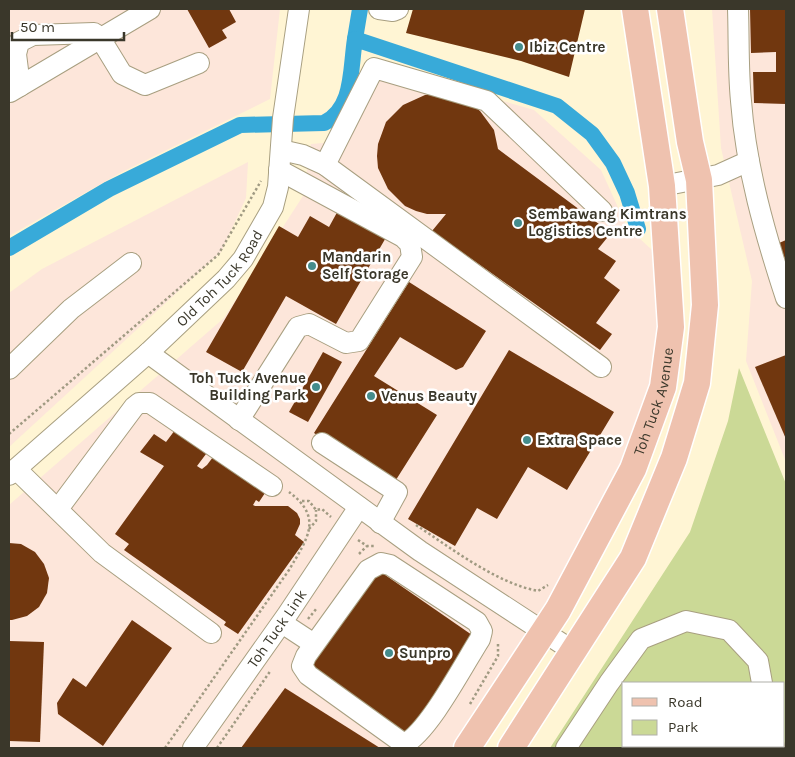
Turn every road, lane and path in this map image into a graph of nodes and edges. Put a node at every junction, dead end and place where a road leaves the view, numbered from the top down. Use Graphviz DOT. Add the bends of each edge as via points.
graph roads {
  1 [pos="150,9"];
  2 [pos="299,9"];
  3 [pos="379,9"];
  4 [pos="398,9"];
  5 [pos="635,9"];
  6 [pos="670,9"];
  7 [pos="738,9"];
  8 [pos="100,38"];
  9 [pos="199,63"];
  10 [pos="15,89"];
  11 [pos="282,143"];
  12 [pos="749,161"];
  13 [pos="325,165"];
  14 [pos="279,170"];
  15 [pos="261,180"];
  16 [pos="699,180"];
  17 [pos="662,186"];
  18 [pos="602,211"];
  19 [pos="131,263"];
  20 [pos="786,298"];
  21 [pos="148,353"];
  22 [pos="601,367"];
  23 [pos="9,369"];
  24 [pos="239,420"];
  25 [pos="9,434"];
  26 [pos="322,443"];
  27 [pos="12,472"];
  28 [pos="272,486"];
  29 [pos="302,502"];
  30 [pos="359,507"];
  31 [pos="58,509"];
  32 [pos="316,510"];
  33 [pos="380,523"];
  34 [pos="308,530"];
  35 [pos="554,580"];
  36 [pos="538,591"];
  37 [pos="282,623"];
  38 [pos="544,632"];
  39 [pos="211,633"];
  40 [pos="314,644"];
  41 [pos="574,651"];
  42 [pos="762,682"];
  43 [pos="165,748"];
  44 [pos="193,748"];
  45 [pos="468,748"];
  46 [pos="511,748"];
  47 [pos="566,748"];
  1 -- 8 [label="street"];
  2 -- 11 [label="street, Old Toh Tuck Road"];
  3 -- 4 [label="street"];
  5 -- 17 [label="main road, Toh Tuck Avenue"];
  6 -- 16 [label="main road" via="690,142"];
  7 -- 12 [label="street" via="741,101"];
  8 -- 9 [label="street" via="122,74 145,85"];
  8 -- 10 [label="street"];
  8 -- 10 [label="street" via="94,34 33,36 19,42"];
  11 -- 13 [label="street"];
  11 -- 14 [label="street, Old Toh Tuck Road"];
  12 -- 16 [label="street"];
  12 -- 20 [label="street"];
  13 -- 18 [label="street" via="374,68 487,101"];
  13 -- 22 [label="street"];
  14 -- 21 [label="street, Old Toh Tuck Road" via="273,207 243,259 226,280"];
  14 -- 24 [label="street" via="403,237 410,244 412,257 359,341 346,343 309,324 298,327"];
  15 -- 25 [label="path" via="218,255"];
  16 -- 17 [label="street"];
  16 -- 41 [label="main road" via="705,305 697,383 674,458 632,558"];
  17 -- 38 [label="main road, Toh Tuck Avenue" via="671,326 664,386 633,469"];
  19 -- 23 [label="street" via="71,309"];
  21 -- 24 [label="street"];
  21 -- 27 [label="street, Old Toh Tuck Road"];
  24 -- 30 [label="street"];
  26 -- 33 [label="street" via="397,492"];
  27 -- 31 [label="street"];
  28 -- 31 [label="street" via="150,403 142,402 134,407"];
  29 -- 34 [label="path" via="309,516"];
  30 -- 33 [label="street"];
  30 -- 37 [label="street, Toh Tuck Link"];
  31 -- 39 [label="street" via="102,553"];
  32 -- 34 [label="path" via="316,521"];
  33 -- 38 [label="street"];
  34 -- 43 [label="path" via="306,541 289,570"];
  35 -- 36 [label="path"];
  37 -- 40 [label="street"];
  37 -- 44 [label="street, Toh Tuck Link"];
  38 -- 41 [label="street"];
  38 -- 45 [label="main road, Toh Tuck Avenue"];
  40 -- 40 [label="street" via="303,662 304,671 404,744 413,739 433,713 482,631 477,622 390,565 381,563 368,570"];
  41 -- 46 [label="main road"];
  42 -- 47 [label="street" via="758,661 729,630 686,621 641,639"];
}
